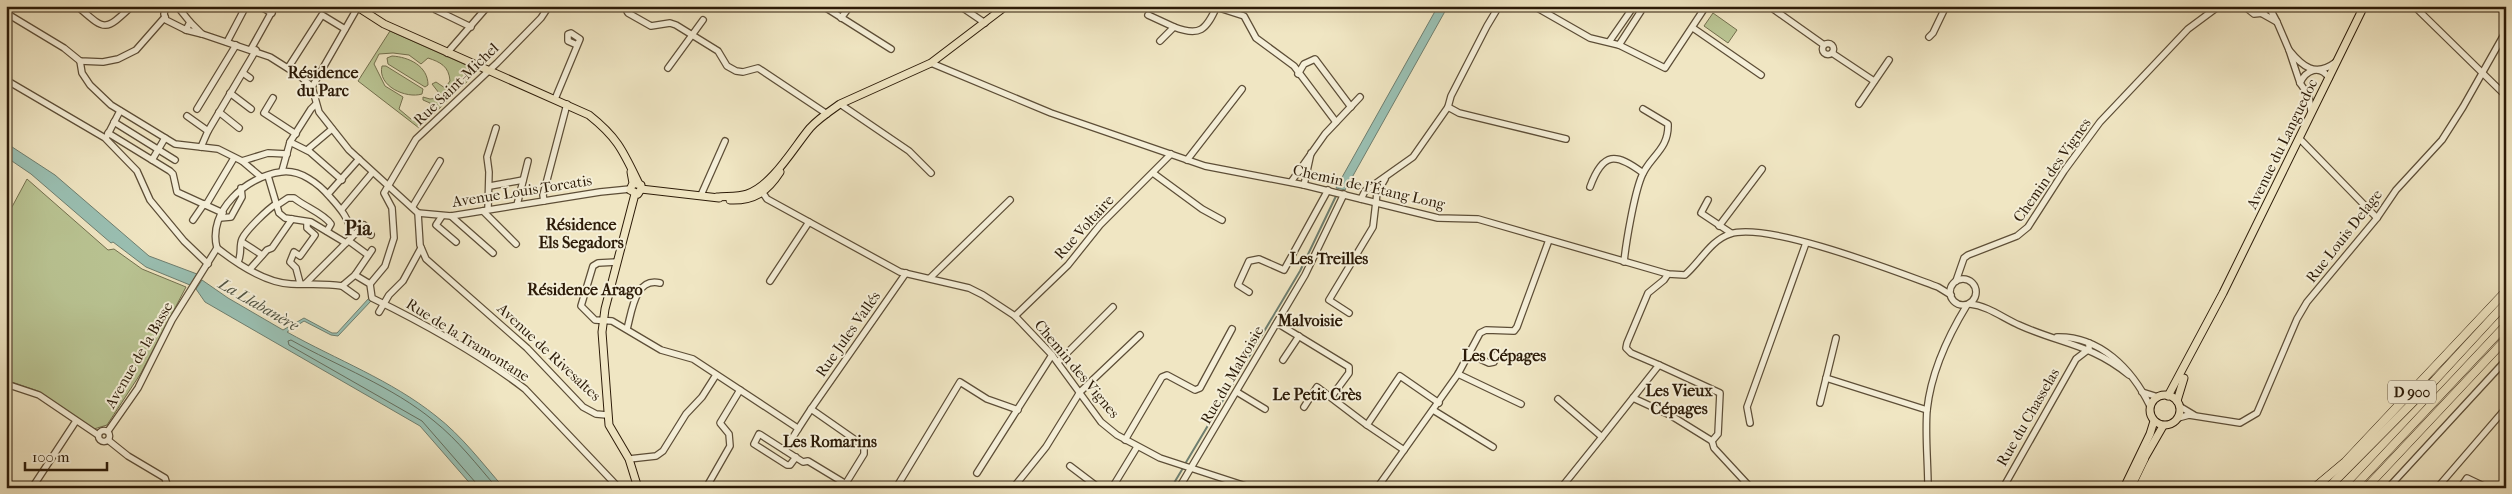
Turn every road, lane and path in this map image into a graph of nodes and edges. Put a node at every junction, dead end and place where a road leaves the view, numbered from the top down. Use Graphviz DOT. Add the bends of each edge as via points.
graph roads {
  1 [pos="77,6"];
  2 [pos="132,6"];
  3 [pos="157,6"];
  4 [pos="177,6"];
  5 [pos="246,6"];
  6 [pos="259,6"];
  7 [pos="275,6"];
  8 [pos="356,6"];
  9 [pos="433,6"];
  10 [pos="488,6"];
  11 [pos="549,6"];
  12 [pos="624,6"];
  13 [pos="823,6"];
  14 [pos="850,6"];
  15 [pos="960,6"];
  16 [pos="1006,6"];
  17 [pos="1499,6"];
  18 [pos="1534,6"];
  19 [pos="1634,6"];
  20 [pos="1640,6"];
  21 [pos="1706,6"];
  22 [pos="1769,6"];
  23 [pos="1946,6"];
  24 [pos="2244,6"];
  25 [pos="2270,6"];
  26 [pos="2364,6"];
  27 [pos="2414,6"];
  28 [pos="1216,7"];
  29 [pos="2219,7"];
  30 [pos="165,8"];
  31 [pos="6,13"];
  32 [pos="272,13"];
  33 [pos="2262,13"];
  34 [pos="1148,15"];
  35 [pos="165,17"];
  36 [pos="841,18"];
  37 [pos="703,20"];
  38 [pos="190,22"];
  39 [pos="2277,22"];
  40 [pos="985,23"];
  41 [pos="471,27"];
  42 [pos="1174,27"];
  43 [pos="1693,28"];
  44 [pos="345,29"];
  45 [pos="186,30"];
  46 [pos="2506,31"];
  47 [pos="202,34"];
  48 [pos="692,35"];
  49 [pos="1929,37"];
  50 [pos="1160,41"];
  51 [pos="227,42"];
  52 [pos="1610,42"];
  53 [pos="236,45"];
  54 [pos="577,45"];
  55 [pos="1619,45"];
  56 [pos="891,49"];
  57 [pos="254,50"];
  58 [pos="2289,50"];
  59 [pos="447,53"];
  60 [pos="1889,60"];
  61 [pos="80,61"];
  62 [pos="2337,61"];
  63 [pos="931,63"];
  64 [pos="288,68"];
  65 [pos="668,68"];
  66 [pos="2316,69"];
  67 [pos="490,70"];
  68 [pos="243,73"];
  69 [pos="2482,73"];
  70 [pos="1298,74"];
  71 [pos="1761,75"];
  72 [pos="250,78"];
  73 [pos="2329,78"];
  74 [pos="6,80"];
  75 [pos="1874,81"];
  76 [pos="2300,83"];
  77 [pos="312,87"];
  78 [pos="1242,89"];
  79 [pos="230,94"];
  80 [pos="2309,96"];
  81 [pos="2321,96"];
  82 [pos="2506,96"];
  83 [pos="1360,97"];
  84 [pos="272,98"];
  85 [pos="555,100"];
  86 [pos="566,104"];
  87 [pos="840,104"];
  88 [pos="1859,104"];
  89 [pos="316,105"];
  90 [pos="1351,107"];
  91 [pos="1448,107"];
  92 [pos="197,109"];
  93 [pos="251,109"];
  94 [pos="1643,109"];
  95 [pos="120,111"];
  96 [pos="219,112"];
  97 [pos="827,114"];
  98 [pos="187,116"];
  99 [pos="2311,116"];
  100 [pos="114,122"];
  101 [pos="1336,122"];
  102 [pos="239,128"];
  103 [pos="496,128"];
  104 [pos="332,129"];
  105 [pos="208,131"];
  106 [pos="296,134"];
  107 [pos="107,136"];
  108 [pos="164,138"];
  109 [pos="2299,138"];
  110 [pos="1566,139"];
  111 [pos="290,142"];
  112 [pos="725,142"];
  113 [pos="201,147"];
  114 [pos="159,149"];
  115 [pos="307,150"];
  116 [pos="1311,153"];
  117 [pos="287,154"];
  118 [pos="1171,154"];
  119 [pos="234,158"];
  120 [pos="359,159"];
  121 [pos="152,160"];
  122 [pos="175,160"];
  123 [pos="1187,160"];
  124 [pos="242,161"];
  125 [pos="440,161"];
  126 [pos="528,161"];
  127 [pos="1762,169"];
  128 [pos="282,171"];
  129 [pos="372,173"];
  130 [pos="931,173"];
  131 [pos="1153,173"];
  132 [pos="1643,173"];
  133 [pos="264,176"];
  134 [pos="1385,179"];
  135 [pos="342,180"];
  136 [pos="523,180"];
  137 [pos="1291,182"];
  138 [pos="1304,185"];
  139 [pos="490,186"];
  140 [pos="388,187"];
  141 [pos="1590,187"];
  142 [pos="241,188"];
  143 [pos="636,188"];
  144 [pos="760,190"];
  145 [pos="1328,190"];
  146 [pos="328,194"];
  147 [pos="1344,194"];
  148 [pos="701,195"];
  149 [pos="1361,199"];
  150 [pos="1010,200"];
  151 [pos="1708,200"];
  152 [pos="544,201"];
  153 [pos="1377,203"];
  154 [pos="205,205"];
  155 [pos="276,205"];
  156 [pos="517,205"];
  157 [pos="413,206"];
  158 [pos="342,210"];
  159 [pos="486,210"];
  160 [pos="418,213"];
  161 [pos="221,216"];
  162 [pos="442,216"];
  163 [pos="451,216"];
  164 [pos="2377,218"];
  165 [pos="193,220"];
  166 [pos="1222,220"];
  167 [pos="291,221"];
  168 [pos="809,222"];
  169 [pos="306,224"];
  170 [pos="1719,226"];
  171 [pos="327,231"];
  172 [pos="1731,233"];
  173 [pos="372,234"];
  174 [pos="349,240"];
  175 [pos="1549,240"];
  176 [pos="242,242"];
  177 [pos="456,242"];
  178 [pos="1806,243"];
  179 [pos="516,244"];
  180 [pos="421,246"];
  181 [pos="217,248"];
  182 [pos="372,250"];
  183 [pos="493,252"];
  184 [pos="262,255"];
  185 [pos="368,255"];
  186 [pos="238,262"];
  187 [pos="617,262"];
  188 [pos="1624,262"];
  189 [pos="208,264"];
  190 [pos="1961,265"];
  191 [pos="250,269"];
  192 [pos="906,273"];
  193 [pos="1668,274"];
  194 [pos="356,275"];
  195 [pos="930,278"];
  196 [pos="1967,280"];
  197 [pos="770,281"];
  198 [pos="1955,282"];
  199 [pos="303,283"];
  200 [pos="660,283"];
  201 [pos="370,284"];
  202 [pos="342,286"];
  203 [pos="1938,286"];
  204 [pos="2506,291"];
  205 [pos="1249,292"];
  206 [pos="1976,293"];
  207 [pos="2223,293"];
  208 [pos="1951,295"];
  209 [pos="356,296"];
  210 [pos="1954,302"];
  211 [pos="2506,303"];
  212 [pos="383,304"];
  213 [pos="1968,304"];
  214 [pos="1114,307"];
  215 [pos="1986,308"];
  216 [pos="379,312"];
  217 [pos="1349,313"];
  218 [pos="1015,316"];
  219 [pos="1958,319"];
  220 [pos="602,321"];
  221 [pos="1277,323"];
  222 [pos="2506,325"];
  223 [pos="627,329"];
  224 [pos="1232,329"];
  225 [pos="1140,335"];
  226 [pos="1298,336"];
  227 [pos="2052,337"];
  228 [pos="1836,338"];
  229 [pos="2506,338"];
  230 [pos="2072,344"];
  231 [pos="2087,346"];
  232 [pos="1469,354"];
  233 [pos="1498,354"];
  234 [pos="1052,355"];
  235 [pos="2076,356"];
  236 [pos="1283,360"];
  237 [pos="2506,360"];
  238 [pos="1058,362"];
  239 [pos="1658,365"];
  240 [pos="1458,374"];
  241 [pos="716,375"];
  242 [pos="2129,375"];
  243 [pos="1826,378"];
  244 [pos="6,384"];
  245 [pos="740,390"];
  246 [pos="1080,392"];
  247 [pos="1237,392"];
  248 [pos="2142,392"];
  249 [pos="1332,396"];
  250 [pos="2168,396"];
  251 [pos="2158,397"];
  252 [pos="1633,398"];
  253 [pos="1558,399"];
  254 [pos="1438,402"];
  255 [pos="1820,402"];
  256 [pos="2178,403"];
  257 [pos="1521,404"];
  258 [pos="2150,406"];
  259 [pos="1304,407"];
  260 [pos="2506,408"];
  261 [pos="1266,409"];
  262 [pos="811,410"];
  263 [pos="1018,410"];
  264 [pos="1433,410"];
  265 [pos="1927,410"];
  266 [pos="607,415"];
  267 [pos="2195,416"];
  268 [pos="2178,418"];
  269 [pos="76,421"];
  270 [pos="2154,421"];
  271 [pos="1750,423"];
  272 [pos="1367,425"];
  273 [pos="2163,426"];
  274 [pos="798,429"];
  275 [pos="108,431"];
  276 [pos="98,435"];
  277 [pos="1602,437"];
  278 [pos="108,440"];
  279 [pos="1126,440"];
  280 [pos="1712,441"];
  281 [pos="1137,447"];
  282 [pos="1493,447"];
  283 [pos="785,450"];
  284 [pos="1404,450"];
  285 [pos="796,457"];
  286 [pos="628,459"];
  287 [pos="2144,459"];
  288 [pos="1070,466"];
  289 [pos="1187,467"];
  290 [pos="2134,468"];
  291 [pos="977,473"];
  292 [pos="844,486"];
  293 [pos="32,488"];
  294 [pos="168,488"];
  295 [pos="619,488"];
  296 [pos="638,488"];
  297 [pos="706,488"];
  298 [pos="896,488"];
  299 [pos="1013,488"];
  300 [pos="1099,488"];
  301 [pos="1112,488"];
  302 [pos="1179,488"];
  303 [pos="1252,488"];
  304 [pos="1377,488"];
  305 [pos="1561,488"];
  306 [pos="1750,488"];
  307 [pos="1928,488"];
  308 [pos="2003,488"];
  309 [pos="2124,488"];
  310 [pos="2130,488"];
  311 [pos="2314,488"];
  312 [pos="2328,488"];
  313 [pos="2354,488"];
  314 [pos="2366,488"];
  315 [pos="2388,488"];
  316 [pos="2437,488"];
  317 [pos="2460,488"];
  318 [pos="2488,488"];
  1 -- 2 [label="street" via="98,24 106,26"];
  3 -- 30 [label="street"];
  4 -- 38 [label="street"];
  5 -- 51 [label="street"];
  6 -- 32 [label="street"];
  7 -- 32 [label="street"];
  8 -- 44 [label="street"];
  8 -- 59 [label="main road" via="384,24"];
  9 -- 41 [label="street"];
  10 -- 41 [label="street"];
  11 -- 67 [label="street, Rue Saint-Michel"];
  12 -- 48 [label="street" via="628,13 644,24 670,23"];
  13 -- 36 [label="street"];
  14 -- 36 [label="street"];
  15 -- 40 [label="street"];
  16 -- 40 [label="main road"];
  17 -- 91 [label="street" via="1450,96"];
  18 -- 52 [label="street" via="1590,38"];
  19 -- 52 [label="street"];
  20 -- 55 [label="street" via="1641,11"];
  21 -- 43 [label="street"];
  22 -- 75 [label="street" via="1824,45 1832,45 1832,53"];
  23 -- 49 [label="street"];
  24 -- 33 [label="street" via="2254,14"];
  25 -- 33 [label="street"];
  25 -- 39 [label="street"];
  26 -- 62 [label="main road, Avenue du Languedoc"];
  27 -- 69 [label="street"];
  28 -- 42 [label="street" via="1200,31 1191,33"];
  28 -- 70 [label="street" via="1244,16 1256,38 1288,60"];
  29 -- 190 [label="street, Chemin des Vignes" via="2188,29 2100,122 2028,227 2017,236 1968,256"];
  30 -- 35 [label="street"];
  31 -- 61 [label="street"];
  32 -- 57 [label="street"];
  33 -- 39 [label="street"];
  34 -- 42 [label="street"];
  35 -- 45 [label="street"];
  35 -- 61 [label="street" via="143,44 128,56 102,62"];
  36 -- 56 [label="street"];
  37 -- 48 [label="street"];
  38 -- 45 [label="street"];
  38 -- 47 [label="street"];
  39 -- 58 [label="street"];
  40 -- 63 [label="main road"];
  41 -- 59 [label="street"];
  42 -- 50 [label="street"];
  43 -- 55 [label="street" via="1665,68"];
  43 -- 71 [label="street" via="1747,69"];
  44 -- 64 [label="street" via="322,15"];
  44 -- 77 [label="street"];
  45 -- 47 [label="street"];
  46 -- 69 [label="street, Rue Louis Delage"];
  47 -- 51 [label="street"];
  48 -- 65 [label="street"];
  48 -- 97 [label="street" via="718,51 727,66 743,72 758,68"];
  51 -- 53 [label="street"];
  52 -- 55 [label="street"];
  53 -- 57 [label="street"];
  53 -- 92 [label="street"];
  54 -- 85 [label="street"];
  57 -- 64 [label="street"];
  57 -- 68 [label="street"];
  58 -- 66 [label="street" via="2300,64"];
  58 -- 76 [label="street"];
  59 -- 67 [label="main road"];
  60 -- 75 [label="street"];
  61 -- 95 [label="street" via="82,73 90,85 100,97"];
  62 -- 66 [label="street"];
  62 -- 73 [label="main road, Avenue du Languedoc"];
  63 -- 87 [label="main road"];
  63 -- 118 [label="street, Chemin de l'Étang Long" via="1051,113"];
  64 -- 77 [label="street"];
  66 -- 73 [label="street"];
  66 -- 76 [label="street" via="2308,72"];
  67 -- 85 [label="main road"];
  67 -- 140 [label="street, Rue Saint-Michel" via="416,139"];
  68 -- 72 [label="street"];
  68 -- 79 [label="street"];
  69 -- 82 [label="street"];
  69 -- 164 [label="street, Rue Louis Delage" via="2442,140 2396,190"];
  70 -- 90 [label="street" via="1304,64 1315,59"];
  70 -- 101 [label="street"];
  73 -- 81 [label="main road, Avenue du Languedoc"];
  74 -- 107 [label="street"];
  75 -- 88 [label="street"];
  76 -- 80 [label="street"];
  77 -- 89 [label="street"];
  78 -- 123 [label="street"];
  79 -- 93 [label="street"];
  79 -- 96 [label="street"];
  80 -- 81 [label="street"];
  80 -- 99 [label="street"];
  81 -- 99 [label="main road, Avenue du Languedoc"];
  83 -- 90 [label="street"];
  84 -- 106 [label="street" via="264,113"];
  85 -- 86 [label="main road"];
  86 -- 143 [label="main road" via="589,115 610,132 621,146"];
  86 -- 152 [label="street"];
  87 -- 97 [label="main road"];
  87 -- 130 [label="street" via="909,152"];
  89 -- 104 [label="street"];
  89 -- 106 [label="street"];
  90 -- 101 [label="street"];
  91 -- 110 [label="street" via="1459,113"];
  91 -- 134 [label="street" via="1412,157"];
  94 -- 132 [label="street" via="1668,124 1668,129 1663,149"];
  95 -- 100 [label="street"];
  95 -- 108 [label="street"];
  96 -- 102 [label="street"];
  96 -- 105 [label="street"];
  97 -- 144 [label="main road" via="811,127 776,178"];
  98 -- 105 [label="street"];
  99 -- 109 [label="main road, Avenue du Languedoc"];
  100 -- 107 [label="street"];
  100 -- 114 [label="street"];
  101 -- 116 [label="street"];
  103 -- 139 [label="street" via="487,157"];
  104 -- 115 [label="street"];
  104 -- 120 [label="street"];
  105 -- 113 [label="street"];
  106 -- 111 [label="street"];
  107 -- 121 [label="street"];
  107 -- 189 [label="street" via="136,171 150,200"];
  108 -- 113 [label="street" via="180,146"];
  108 -- 114 [label="street"];
  109 -- 164 [label="street"];
  109 -- 207 [label="main road, Avenue du Languedoc"];
  111 -- 115 [label="street"];
  111 -- 117 [label="street"];
  112 -- 148 [label="street"];
  113 -- 119 [label="street" via="218,149"];
  114 -- 121 [label="street"];
  114 -- 122 [label="street"];
  115 -- 135 [label="street"];
  116 -- 137 [label="street"];
  116 -- 138 [label="street"];
  117 -- 124 [label="street" via="268,153"];
  117 -- 128 [label="street"];
  118 -- 123 [label="street, Chemin de l'Étang Long"];
  118 -- 131 [label="street, Rue Voltaire"];
  119 -- 124 [label="street"];
  119 -- 154 [label="street"];
  120 -- 129 [label="street"];
  120 -- 135 [label="street"];
  121 -- 154 [label="street" via="173,174 177,192"];
  123 -- 137 [label="street, Chemin de l'Étang Long"];
  124 -- 133 [label="street"];
  125 -- 157 [label="street"];
  126 -- 136 [label="street"];
  127 -- 170 [label="street"];
  128 -- 133 [label="street"];
  128 -- 146 [label="street" via="306,177"];
  129 -- 140 [label="street"];
  129 -- 158 [label="street"];
  131 -- 166 [label="street"];
  131 -- 218 [label="street, Rue Voltaire" via="1100,225 1068,265"];
  132 -- 141 [label="street" via="1626,160 1615,157 1596,170"];
  132 -- 188 [label="street"];
  133 -- 142 [label="street"];
  133 -- 155 [label="street"];
  134 -- 149 [label="street" via="1365,191"];
  134 -- 153 [label="street" via="1377,193"];
  135 -- 146 [label="street"];
  136 -- 139 [label="street"];
  136 -- 156 [label="street"];
  137 -- 138 [label="street, Chemin de l'Étang Long"];
  138 -- 145 [label="street, Chemin de l'Étang Long"];
  139 -- 159 [label="street"];
  140 -- 157 [label="street"];
  140 -- 201 [label="street" via="384,193 392,208 394,238 385,266"];
  142 -- 161 [label="street"];
  142 -- 161 [label="street" via="242,197 231,217"];
  143 -- 148 [label="main road"];
  143 -- 152 [label="street, Avenue Louis Torcatis"];
  143 -- 187 [label="main road"];
  144 -- 148 [label="main road" via="742,200"];
  144 -- 168 [label="street, Chemin des Vignes" via="767,199"];
  145 -- 147 [label="street, Chemin de l'Étang Long"];
  145 -- 205 [label="street" via="1284,270 1258,259 1250,260 1238,285"];
  146 -- 158 [label="street"];
  147 -- 149 [label="street, Chemin de l'Étang Long"];
  147 -- 221 [label="street, Rue du Malvoisie" via="1305,275"];
  149 -- 153 [label="street, Chemin de l'Étang Long"];
  150 -- 195 [label="street"];
  151 -- 170 [label="street" via="1701,213"];
  152 -- 156 [label="street, Avenue Louis Torcatis"];
  153 -- 175 [label="street, Chemin de l'Étang Long" via="1438,218 1478,218"];
  153 -- 217 [label="street" via="1373,227 1329,300"];
  154 -- 161 [label="street"];
  154 -- 165 [label="street"];
  155 -- 167 [label="street" via="279,213"];
  155 -- 171 [label="street" via="294,198 327,220 330,224"];
  155 -- 176 [label="street" via="267,210"];
  156 -- 159 [label="street, Avenue Louis Torcatis"];
  157 -- 160 [label="street"];
  158 -- 174 [label="street" via="351,226"];
  159 -- 163 [label="street, Avenue Louis Torcatis"];
  159 -- 179 [label="street"];
  160 -- 162 [label="street, Avenue Louis Torcatis"];
  160 -- 180 [label="street"];
  161 -- 181 [label="street" via="215,238"];
  162 -- 163 [label="street, Avenue Louis Torcatis"];
  162 -- 177 [label="street" via="436,225"];
  163 -- 183 [label="street"];
  164 -- 267 [label="street, Rue Louis Delage" via="2307,302 2254,416 2240,423"];
  167 -- 169 [label="street"];
  167 -- 184 [label="street" via="272,248"];
  168 -- 192 [label="street, Chemin des Vignes"];
  168 -- 197 [label="street"];
  169 -- 171 [label="street"];
  169 -- 199 [label="street" via="315,234 314,238 300,256 294,252 290,262"];
  170 -- 172 [label="street"];
  171 -- 174 [label="street"];
  172 -- 178 [label="street" via="1755,232"];
  172 -- 193 [label="street, Chemin de l'Étang Long" via="1717,242 1686,274"];
  173 -- 174 [label="street" via="362,227"];
  174 -- 185 [label="street"];
  174 -- 199 [label="street"];
  175 -- 188 [label="street, Chemin de l'Étang Long"];
  175 -- 232 [label="street" via="1517,327 1514,331 1486,330 1480,333"];
  176 -- 184 [label="street"];
  176 -- 186 [label="street" via="242,255"];
  178 -- 203 [label="street"];
  178 -- 271 [label="street" via="1747,407"];
  180 -- 212 [label="street" via="402,281"];
  180 -- 266 [label="street, Avenue de Rivesaltes" via="426,259 528,348 583,407 596,414"];
  181 -- 186 [label="street"];
  181 -- 189 [label="street, Avenue de la Basse"];
  182 -- 185 [label="street"];
  184 -- 191 [label="street"];
  185 -- 194 [label="street"];
  186 -- 191 [label="street"];
  187 -- 220 [label="main road"];
  187 -- 220 [label="street" via="593,266 580,306 595,320"];
  188 -- 193 [label="street, Chemin de l'Étang Long"];
  189 -- 275 [label="street, Avenue de la Basse" via="172,320 138,388"];
  190 -- 196 [label="street"];
  190 -- 198 [label="street"];
  191 -- 199 [label="street" via="278,282"];
  192 -- 195 [label="street, Chemin des Vignes"];
  192 -- 262 [label="street, Rue Jules Vallés"];
  193 -- 239 [label="street" via="1648,293 1626,348"];
  194 -- 201 [label="street"];
  194 -- 202 [label="street"];
  195 -- 218 [label="street, Chemin des Vignes" via="969,288"];
  196 -- 198 [label="street"];
  196 -- 206 [label="street" via="1974,285"];
  198 -- 203 [label="street"];
  198 -- 208 [label="street"];
  199 -- 202 [label="street"];
  200 -- 223 [label="street" via="644,284 634,300"];
  201 -- 212 [label="street" via="372,298"];
  202 -- 209 [label="street"];
  203 -- 208 [label="street"];
  204 -- 311 [label="highway, D 900" via="2346,462"];
  206 -- 213 [label="street"];
  206 -- 215 [label="street"];
  207 -- 250 [label="main road, Avenue du Languedoc"];
  207 -- 256 [label="main road, Avenue du Languedoc" via="2180,386"];
  208 -- 210 [label="street"];
  210 -- 213 [label="street"];
  210 -- 219 [label="street"];
  211 -- 312 [label="highway, D 900"];
  212 -- 216 [label="street"];
  212 -- 295 [label="street, Rue de la Tramontane" via="434,331 525,389"];
  213 -- 215 [label="street"];
  213 -- 219 [label="street"];
  214 -- 238 [label="street"];
  215 -- 227 [label="street" via="2020,326"];
  218 -- 234 [label="street, Chemin des Vignes"];
  219 -- 265 [label="street" via="1935,374"];
  220 -- 223 [label="street" via="612,321"];
  220 -- 266 [label="main road"];
  221 -- 226 [label="street"];
  221 -- 247 [label="street, Rue du Malvoisie"];
  222 -- 313 [label="highway"];
  223 -- 241 [label="street" via="661,350 693,359"];
  224 -- 279 [label="street" via="1200,388 1195,390 1167,376 1162,377"];
  225 -- 246 [label="street"];
  226 -- 236 [label="street"];
  226 -- 249 [label="street" via="1349,367 1349,373"];
  227 -- 230 [label="street"];
  227 -- 231 [label="street" via="2068,337"];
  228 -- 243 [label="street"];
  229 -- 314 [label="highway"];
  230 -- 231 [label="street"];
  230 -- 235 [label="street"];
  231 -- 235 [label="street, Rue du Chasselas"];
  231 -- 242 [label="street"];
  231 -- 242 [label="street" via="2109,353"];
  232 -- 233 [label="street" via="1489,363 1494,362"];
  232 -- 240 [label="street"];
  234 -- 238 [label="street, Chemin des Vignes"];
  234 -- 263 [label="street"];
  235 -- 308 [label="street, Rue du Chasselas"];
  237 -- 315 [label="street"];
  238 -- 246 [label="street, Chemin des Vignes"];
  239 -- 252 [label="street"];
  239 -- 280 [label="street" via="1720,393 1718,434"];
  240 -- 254 [label="street"];
  240 -- 257 [label="street"];
  241 -- 245 [label="street"];
  241 -- 286 [label="street" via="663,451 656,456"];
  242 -- 248 [label="street"];
  243 -- 255 [label="street"];
  243 -- 265 [label="street"];
  244 -- 269 [label="street" via="39,395"];
  245 -- 274 [label="street"];
  245 -- 297 [label="street" via="720,423 729,434 730,446"];
  246 -- 279 [label="street, Chemin des Vignes" via="1101,422"];
  246 -- 299 [label="street" via="1046,448"];
  247 -- 261 [label="street"];
  247 -- 289 [label="street, Rue du Malvoisie"];
  248 -- 251 [label="street"];
  248 -- 258 [label="street"];
  249 -- 259 [label="street" via="1317,387"];
  249 -- 272 [label="street"];
  250 -- 251 [label="main road"];
  250 -- 256 [label="main road"];
  251 -- 258 [label="main road"];
  252 -- 277 [label="street"];
  252 -- 280 [label="street" via="1670,415"];
  253 -- 277 [label="street"];
  254 -- 264 [label="street"];
  254 -- 272 [label="street" via="1400,376"];
  256 -- 267 [label="street, Rue Louis Delage"];
  256 -- 268 [label="main road"];
  258 -- 270 [label="main road"];
  260 -- 316 [label="street"];
  262 -- 274 [label="street, Rue Jules Vallés"];
  262 -- 292 [label="street" via="864,446 864,454"];
  263 -- 291 [label="street"];
  263 -- 298 [label="street" via="987,399 960,382"];
  264 -- 282 [label="street"];
  264 -- 284 [label="street"];
  265 -- 307 [label="street"];
  266 -- 286 [label="main road, Avenue de Rivesaltes" via="613,435"];
  267 -- 268 [label="street, Rue Louis Delage"];
  268 -- 273 [label="main road"];
  269 -- 276 [label="street"];
  269 -- 293 [label="street"];
  270 -- 273 [label="main road"];
  270 -- 290 [label="main road"];
  272 -- 284 [label="street"];
  273 -- 287 [label="main road"];
  274 -- 283 [label="street, Rue Jules Vallés"];
  275 -- 276 [label="street" via="102,430"];
  275 -- 278 [label="street"];
  276 -- 278 [label="street" via="101,441"];
  277 -- 305 [label="street"];
  278 -- 294 [label="street" via="165,478"];
  279 -- 281 [label="street, Chemin des Vignes"];
  280 -- 306 [label="street" via="1714,448"];
  281 -- 289 [label="street, Chemin des Vignes"];
  281 -- 301 [label="street"];
  283 -- 285 [label="street"];
  283 -- 285 [label="street" via="759,434 754,442 787,465"];
  284 -- 304 [label="street"];
  285 -- 292 [label="street"];
  286 -- 296 [label="main road, Avenue de Rivesaltes"];
  287 -- 290 [label="main road"];
  287 -- 310 [label="highway"];
  288 -- 300 [label="street"];
  289 -- 302 [label="street, Rue du Malvoisie"];
  289 -- 303 [label="street, Chemin des Vignes"];
  290 -- 309 [label="main road"];
  317 -- 318 [label="street" via="2467,478"];
}
